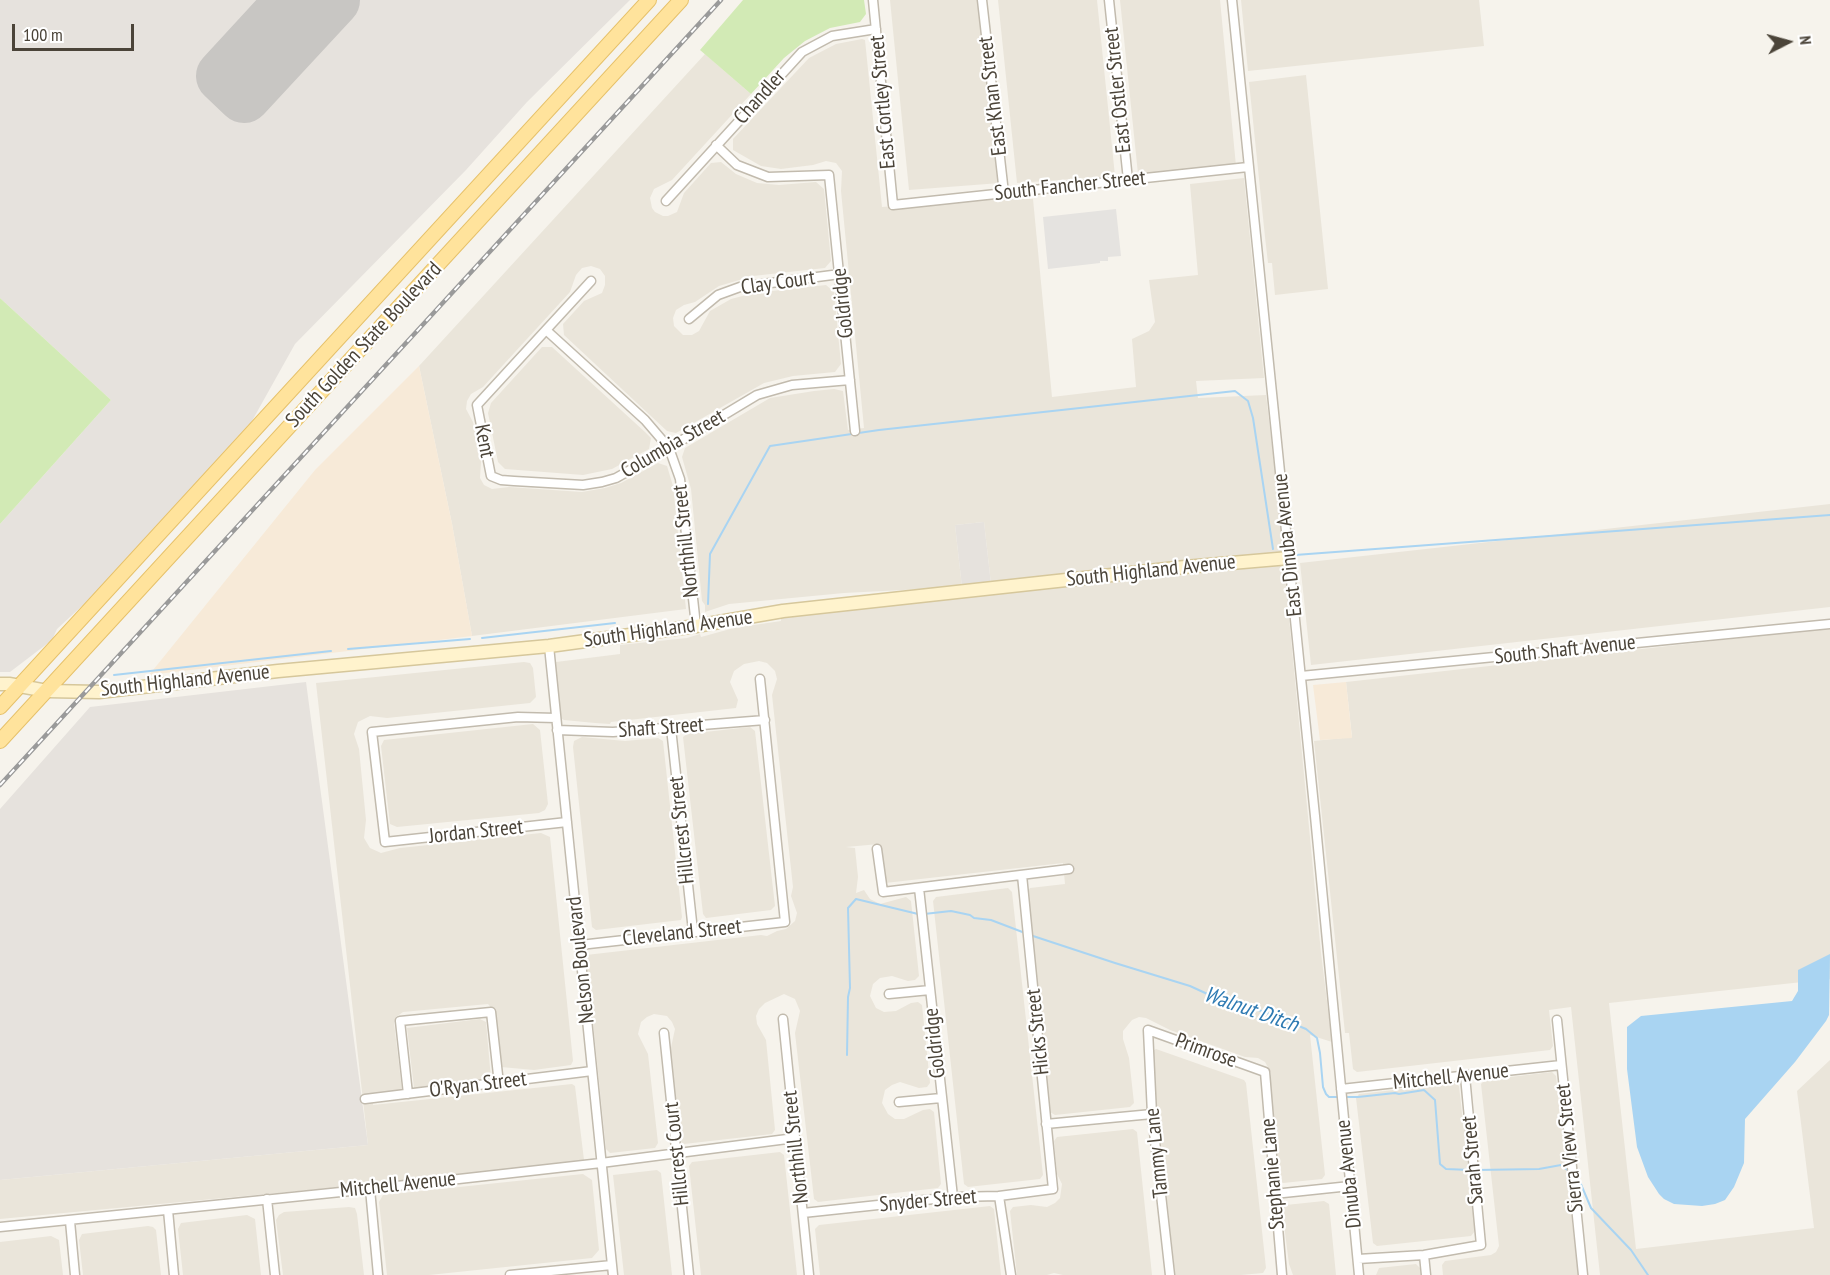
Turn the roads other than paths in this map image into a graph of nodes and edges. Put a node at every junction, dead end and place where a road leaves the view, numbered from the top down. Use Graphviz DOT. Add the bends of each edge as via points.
graph roads {
  1 [pos="649,0"];
  2 [pos="681,0"];
  3 [pos="873,0"];
  4 [pos="982,0"];
  5 [pos="1109,0"];
  6 [pos="1232,0"];
  7 [pos="876,29"];
  8 [pos="716,146"];
  9 [pos="1248,167"];
  10 [pos="1128,180"];
  11 [pos="1004,193"];
  12 [pos="666,201"];
  13 [pos="893,205"];
  14 [pos="840,274"];
  15 [pos="591,281"];
  16 [pos="689,319"];
  17 [pos="546,330"];
  18 [pos="850,380"];
  19 [pos="855,431"];
  20 [pos="669,448"];
  21 [pos="491,476"];
  22 [pos="1289,558"];
  23 [pos="1830,624"];
  24 [pos="696,626"];
  25 [pos="549,646"];
  26 [pos="1301,676"];
  27 [pos="760,680"];
  28 [pos="0,684"];
  29 [pos="20,685"];
  30 [pos="47,691"];
  31 [pos="0,707"];
  32 [pos="556,718"];
  33 [pos="765,720"];
  34 [pos="671,728"];
  35 [pos="557,730"];
  36 [pos="0,741"];
  37 [pos="567,822"];
  38 [pos="877,849"];
  39 [pos="1070,869"];
  40 [pos="1022,875"];
  41 [pos="920,888"];
  42 [pos="693,931"];
  43 [pos="580,945"];
  44 [pos="930,990"];
  45 [pos="889,994"];
  46 [pos="783,1019"];
  47 [pos="1557,1020"];
  48 [pos="1148,1030"];
  49 [pos="664,1033"];
  50 [pos="1561,1065"];
  51 [pos="592,1071"];
  52 [pos="1265,1072"];
  53 [pos="1466,1076"];
  54 [pos="499,1084"];
  55 [pos="1341,1089"];
  56 [pos="408,1094"];
  57 [pos="941,1098"];
  58 [pos="365,1099"];
  59 [pos="899,1102"];
  60 [pos="1152,1114"];
  61 [pos="1046,1124"];
  62 [pos="795,1138"];
  63 [pos="676,1152"];
  64 [pos="601,1163"];
  65 [pos="1350,1186"];
  66 [pos="370,1189"];
  67 [pos="1053,1189"];
  68 [pos="1274,1194"];
  69 [pos="999,1196"];
  70 [pos="953,1197"];
  71 [pos="267,1199"];
  72 [pos="168,1210"];
  73 [pos="803,1213"];
  74 [pos="70,1221"];
  75 [pos="0,1227"];
  76 [pos="1425,1254"];
  77 [pos="1358,1259"];
  78 [pos="612,1265"];
  79 [pos="75,1275"];
  80 [pos="174,1275"];
  81 [pos="275,1275"];
  82 [pos="378,1275"];
  83 [pos="510,1275"];
  84 [pos="613,1275"];
  85 [pos="689,1275"];
  86 [pos="809,1275"];
  87 [pos="1011,1275"];
  88 [pos="1170,1275"];
  89 [pos="1282,1275"];
  90 [pos="1359,1275"];
  91 [pos="1426,1275"];
  92 [pos="1583,1275"];
  1 -- 29 [label="main road, South Golden State Boulevard"];
  2 -- 30 [label="main road, South Golden State Boulevard"];
  3 -- 7 [label="street, East Cortley Street"];
  4 -- 11 [label="street, East Khan Street"];
  5 -- 10 [label="street, East Ostler Street"];
  6 -- 9 [label="street, East Dinuba Avenue"];
  7 -- 8 [label="street, Chandler" via="832,36 802,52"];
  7 -- 13 [label="street, East Cortley Street"];
  8 -- 12 [label="street, Chandler"];
  8 -- 14 [label="street, Goldridge" via="737,165 759,175 829,175"];
  9 -- 10 [label="street, South Fancher Street"];
  9 -- 22 [label="street, East Dinuba Avenue"];
  10 -- 11 [label="street, South Fancher Street"];
  11 -- 13 [label="street, South Fancher Street"];
  14 -- 16 [label="street, Clay Court" via="740,286 718,296"];
  14 -- 18 [label="street, Goldridge"];
  15 -- 17 [label="street"];
  17 -- 20 [label="street, Northhill Street" via="645,420"];
  17 -- 21 [label="street, Kent" via="477,405"];
  18 -- 19 [label="street, Goldridge"];
  18 -- 20 [label="street, Columbia Street" via="792,385 757,395"];
  20 -- 21 [label="street, Columbia Street" via="602,482 514,481"];
  20 -- 24 [label="street, Northhill Street" via="680,479"];
  22 -- 24 [label="street, South Highland Avenue" via="783,611"];
  22 -- 26 [label="street, East Dinuba Avenue"];
  23 -- 26 [label="street, South Shaft Avenue"];
  24 -- 25 [label="street, South Highland Avenue"];
  25 -- 30 [label="street, South Highland Avenue" via="99,692"];
  25 -- 32 [label="street, Nelson Boulevard"];
  26 -- 55 [label="street, East Dinuba Avenue"];
  27 -- 33 [label="street"];
  28 -- 29 [label="street, South Highland Avenue"];
  29 -- 30 [label="street, South Highland Avenue"];
  29 -- 31 [label="main road, South Golden State Boulevard"];
  30 -- 36 [label="main road, South Golden State Boulevard"];
  32 -- 35 [label="street, Nelson Boulevard"];
  32 -- 37 [label="street, Jordan Street" via="518,717 372,732 385,842"];
  33 -- 34 [label="street, Shaft Street"];
  33 -- 42 [label="street, Cleveland Street" via="785,922"];
  34 -- 35 [label="street, Shaft Street"];
  34 -- 42 [label="street, Hillcrest Street"];
  35 -- 37 [label="street, Nelson Boulevard"];
  37 -- 43 [label="street, Nelson Boulevard"];
  38 -- 41 [label="street" via="883,892"];
  39 -- 40 [label="street"];
  40 -- 41 [label="street"];
  40 -- 61 [label="street, Hicks Street"];
  41 -- 44 [label="street, Goldridge"];
  42 -- 43 [label="street, Cleveland Street"];
  43 -- 51 [label="street, Nelson Boulevard"];
  44 -- 45 [label="street"];
  44 -- 57 [label="street, Goldridge"];
  46 -- 62 [label="street, Northhill Street"];
  47 -- 50 [label="street, Sierra View Street"];
  48 -- 52 [label="street, Primrose"];
  48 -- 60 [label="street, Tammy Lane"];
  49 -- 63 [label="street, Hillcrest Court"];
  50 -- 53 [label="street, Mitchell Avenue"];
  50 -- 92 [label="street, Sierra View Street"];
  51 -- 54 [label="street, O'Ryan Street"];
  51 -- 64 [label="street, Nelson Boulevard"];
  52 -- 68 [label="street, Stephanie Lane"];
  53 -- 55 [label="street, Mitchell Avenue"];
  53 -- 76 [label="street, Sarah Street" via="1481,1245"];
  54 -- 56 [label="street, O'Ryan Street"];
  54 -- 56 [label="street" via="491,1012 400,1021"];
  55 -- 65 [label="street, Dinuba Avenue"];
  56 -- 58 [label="street, O'Ryan Street"];
  57 -- 59 [label="street"];
  57 -- 70 [label="street, Goldridge"];
  60 -- 61 [label="street"];
  60 -- 88 [label="street, Tammy Lane"];
  61 -- 67 [label="street, Hicks Street"];
  62 -- 63 [label="street, Mitchell Avenue"];
  62 -- 73 [label="street, Northhill Street"];
  63 -- 64 [label="street, Mitchell Avenue"];
  63 -- 85 [label="street, Hillcrest Court"];
  64 -- 66 [label="street, Mitchell Avenue"];
  64 -- 78 [label="street, Nelson Boulevard"];
  65 -- 68 [label="street"];
  65 -- 77 [label="street, Dinuba Avenue"];
  66 -- 71 [label="street, Mitchell Avenue"];
  66 -- 82 [label="street"];
  67 -- 69 [label="street, Snyder Street"];
  68 -- 89 [label="street, Stephanie Lane"];
  69 -- 70 [label="street, Snyder Street"];
  69 -- 87 [label="street"];
  70 -- 73 [label="street, Snyder Street"];
  71 -- 72 [label="street, Mitchell Avenue"];
  71 -- 81 [label="street"];
  72 -- 74 [label="street, Mitchell Avenue"];
  72 -- 80 [label="street"];
  73 -- 86 [label="street, Northhill Street"];
  74 -- 75 [label="street, Mitchell Avenue"];
  74 -- 79 [label="street"];
  76 -- 77 [label="street"];
  76 -- 91 [label="street"];
  77 -- 90 [label="street"];
  78 -- 83 [label="street"];
  78 -- 84 [label="street, Nelson Boulevard"];
}
